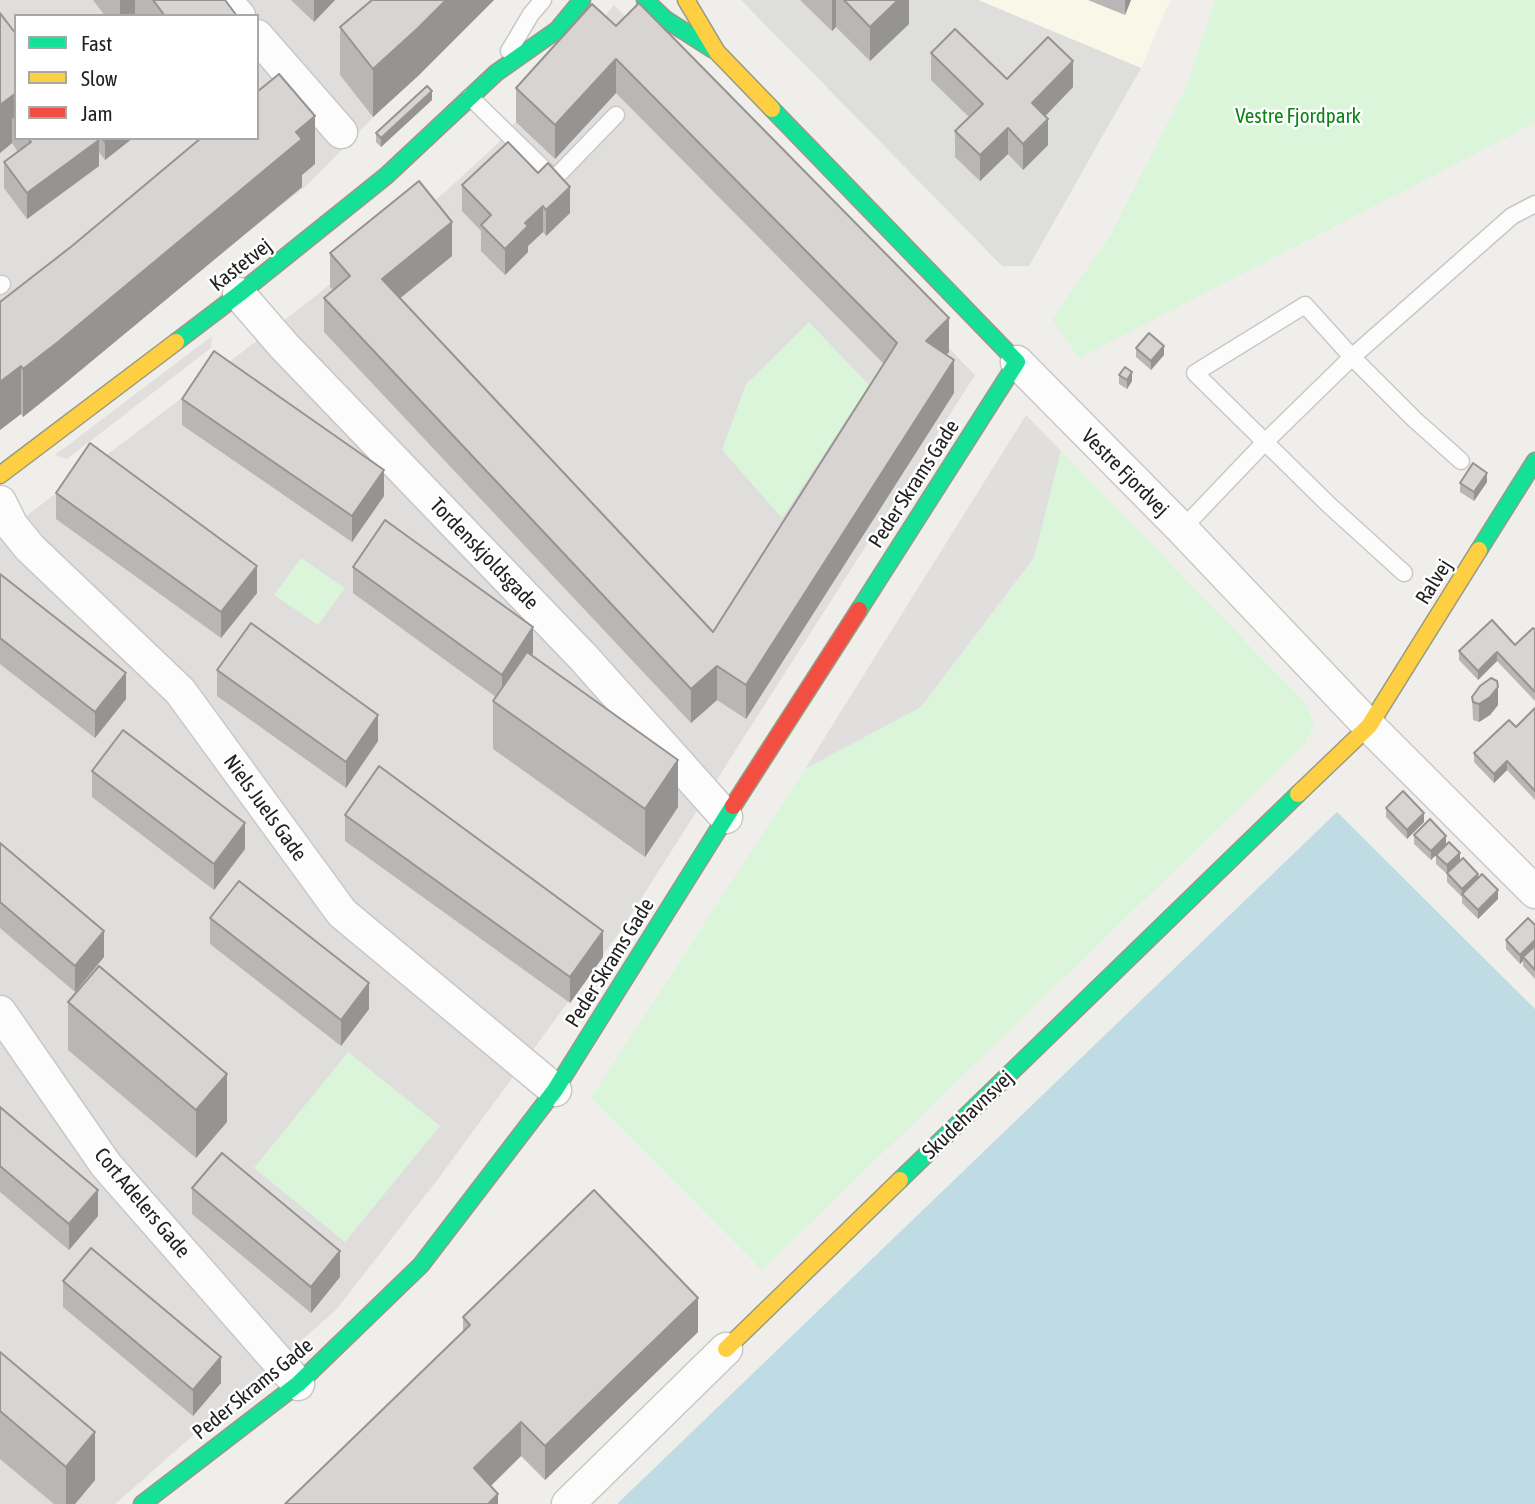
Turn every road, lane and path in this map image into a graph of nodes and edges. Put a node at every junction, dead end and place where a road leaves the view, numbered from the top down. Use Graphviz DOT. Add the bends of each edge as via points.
graph roads {
  1 [pos="225,0"];
  2 [pos="542,0"];
  3 [pos="582,0"];
  4 [pos="645,0"];
  5 [pos="686,0"];
  6 [pos="237,14"];
  7 [pos="259,38"];
  8 [pos="717,52"];
  9 [pos="496,73"];
  10 [pos="470,97"];
  11 [pos="615,115"];
  12 [pos="341,132"];
  13 [pos="1535,204"];
  14 [pos="239,294"];
  15 [pos="1352,358"];
  16 [pos="1017,362"];
  17 [pos="1265,442"];
  18 [pos="1461,461"];
  19 [pos="1535,461"];
  20 [pos="0,475"];
  21 [pos="0,502"];
  22 [pos="1182,529"];
  23 [pos="1404,573"];
  24 [pos="1369,726"];
  25 [pos="726,817"];
  26 [pos="1535,891"];
  27 [pos="0,1012"];
  28 [pos="555,1090"];
  29 [pos="726,1349"];
  30 [pos="298,1384"];
  31 [pos="142,1504"];
  32 [pos="568,1504"];
  1 -- 6 [label="street"];
  2 -- 9 [label="lane, Kastetvej"];
  3 -- 9 [label="street, Kastetvej" via="557,30"];
  4 -- 8 [label="street, Vestre Fjordvej" via="665,19"];
  5 -- 8 [label="street, Vestre Fjordvej"];
  7 -- 12 [label="street"];
  8 -- 16 [label="street, Vestre Fjordvej"];
  9 -- 10 [label="street, Kastetvej"];
  10 -- 11 [label="lane" via="554,179"];
  10 -- 14 [label="street, Kastetvej" via="386,176"];
  13 -- 15 [label="lane" via="1512,216"];
  14 -- 20 [label="street, Kastetvej"];
  14 -- 25 [label="street, Tordenskjoldsgade" via="583,657"];
  15 -- 17 [label="lane"];
  15 -- 17 [label="lane" via="1304,305 1195,373"];
  15 -- 18 [label="lane"];
  16 -- 22 [label="street, Vestre Fjordvej"];
  16 -- 25 [label="street, Peder Skrams Gade"];
  17 -- 22 [label="lane"];
  17 -- 23 [label="lane"];
  19 -- 24 [label="street, Ralvej"];
  21 -- 28 [label="street, Niels Juels Gade" via="30,548 180,691 342,913"];
  22 -- 24 [label="street, Vestre Fjordvej"];
  24 -- 26 [label="street, Vestre Fjordvej"];
  24 -- 29 [label="street, Skudehavnsvej"];
  25 -- 28 [label="street, Peder Skrams Gade"];
  27 -- 30 [label="street, Cort Adelers Gade" via="106,1165"];
  28 -- 30 [label="street, Peder Skrams Gade" via="421,1265"];
  29 -- 32 [label="street, Skudehavnsvej"];
  30 -- 31 [label="street, Peder Skrams Gade"];
}
